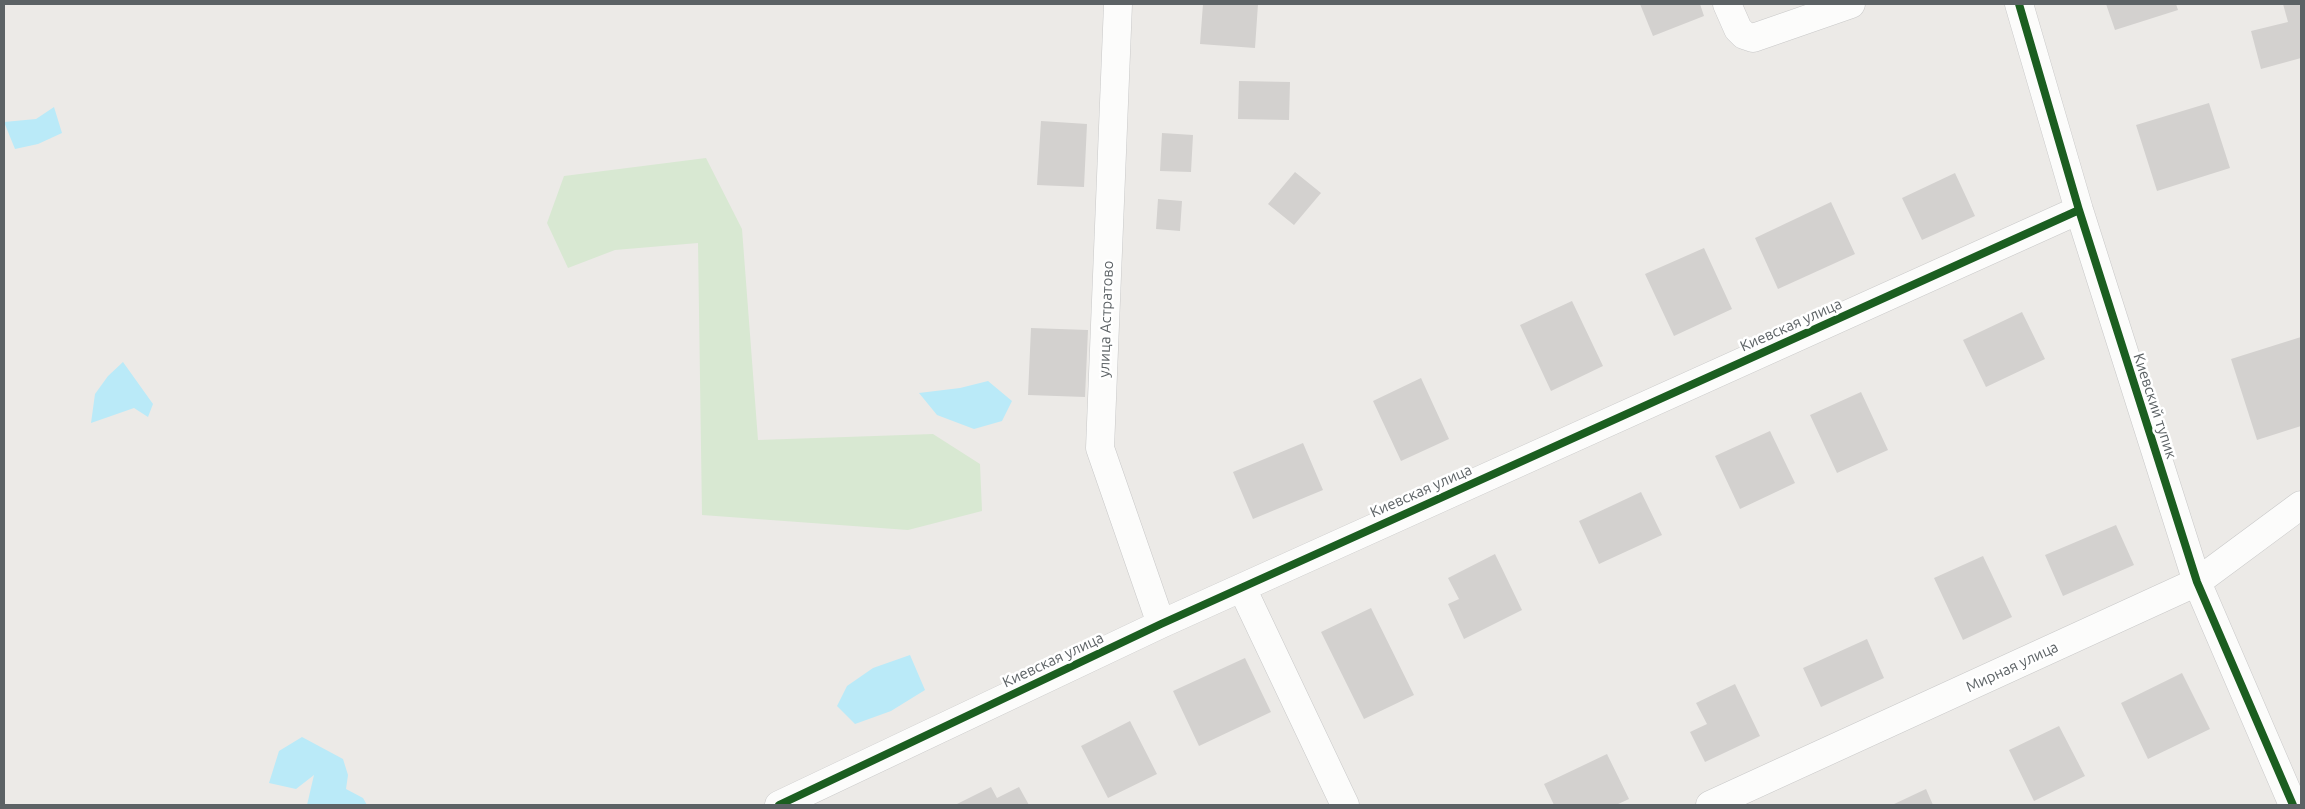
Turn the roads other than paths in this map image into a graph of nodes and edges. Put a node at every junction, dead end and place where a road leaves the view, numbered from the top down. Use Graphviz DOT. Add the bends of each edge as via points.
graph roads {
  1 [pos="1118,4"];
  2 [pos="1727,4"];
  3 [pos="1851,4"];
  4 [pos="2020,4"];
  5 [pos="2079,210"];
  6 [pos="2301,505"];
  7 [pos="2197,582"];
  8 [pos="1242,588"];
  9 [pos="1161,624"];
  10 [pos="779,805"];
  11 [pos="1344,805"];
  12 [pos="1710,805"];
  13 [pos="2294,805"];
  1 -- 9 [label="street, улица Астратово" via="1100,448"];
  2 -- 3 [label="street" via="1738,29 1753,38"];
  4 -- 5 [label="street, Киевский тупик"];
  5 -- 7 [label="street, Киевский тупик"];
  5 -- 8 [label="street, Киевская улица"];
  6 -- 7 [label="street, Мирная улица"];
  7 -- 12 [label="street, Мирная улица"];
  7 -- 13 [label="street, Киевский тупик"];
  8 -- 9 [label="street, Киевская улица"];
  8 -- 11 [label="street"];
  9 -- 10 [label="street, Киевская улица"];
}
